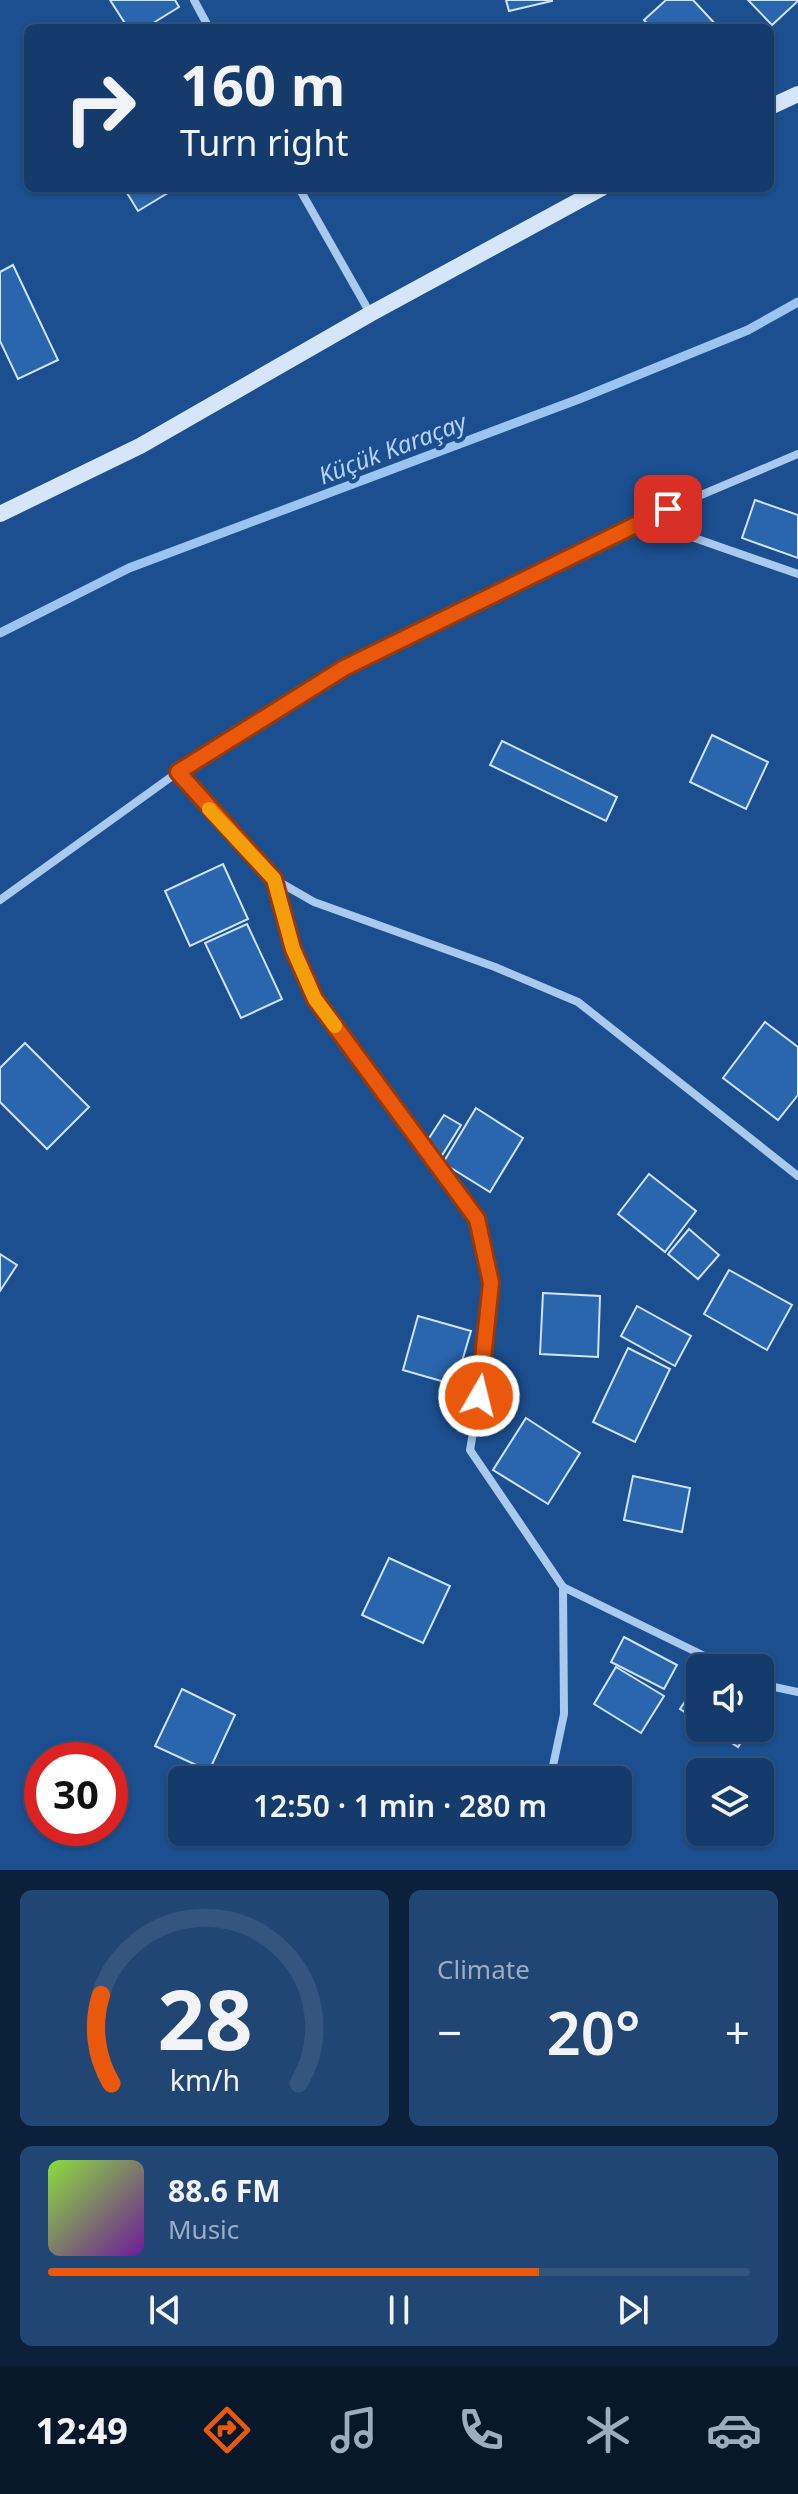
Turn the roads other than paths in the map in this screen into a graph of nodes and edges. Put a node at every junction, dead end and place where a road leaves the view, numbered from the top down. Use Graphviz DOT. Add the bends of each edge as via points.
graph roads {
  1 [pos="194,0"];
  2 [pos="207,24"];
  3 [pos="798,94"];
  4 [pos="774,105"];
  5 [pos="301,192"];
  6 [pos="595,192"];
  7 [pos="370,314"];
  8 [pos="798,454"];
  9 [pos="0,514"];
  10 [pos="642,520"];
  11 [pos="798,574"];
  12 [pos="178,772"];
  13 [pos="274,879"];
  14 [pos="0,900"];
  15 [pos="798,1176"];
  16 [pos="563,1587"];
  17 [pos="700,1654"];
  18 [pos="774,1687"];
  19 [pos="798,1692"];
  20 [pos="553,1766"];
  1 -- 2 [label="street"];
  3 -- 4 [label="street"];
  5 -- 7 [label="street"];
  6 -- 7 [label="street"];
  7 -- 9 [label="street" via="140,446"];
  8 -- 10 [label="street"];
  10 -- 11 [label="street"];
  10 -- 12 [label="street" via="344,668"];
  12 -- 13 [label="street"];
  12 -- 14 [label="street"];
  13 -- 15 [label="street" via="314,902 578,1002"];
  13 -- 16 [label="street" via="293,949 315,999 477,1219 491,1283 470,1450"];
  16 -- 17 [label="street"];
  16 -- 20 [label="street" via="564,1714"];
  18 -- 19 [label="street"];
}
